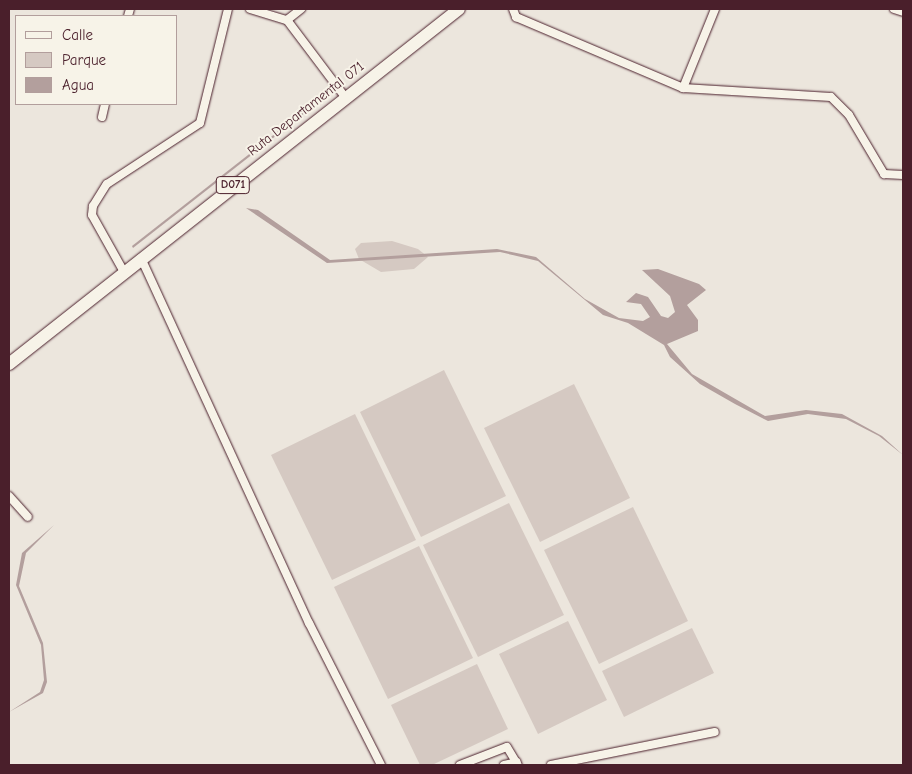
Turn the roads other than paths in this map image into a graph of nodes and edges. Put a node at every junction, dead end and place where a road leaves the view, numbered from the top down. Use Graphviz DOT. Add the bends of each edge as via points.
graph roads {
  1 [pos="228,9"];
  2 [pos="250,9"];
  3 [pos="301,9"];
  4 [pos="459,9"];
  5 [pos="513,9"];
  6 [pos="716,9"];
  7 [pos="894,9"];
  8 [pos="903,12"];
  9 [pos="287,20"];
  10 [pos="683,88"];
  11 [pos="345,97"];
  12 [pos="105,105"];
  13 [pos="102,117"];
  14 [pos="903,175"];
  15 [pos="141,258"];
  16 [pos="124,272"];
  17 [pos="9,364"];
  18 [pos="9,496"];
  19 [pos="28,517"];
  20 [pos="715,732"];
  21 [pos="518,764"];
  22 [pos="566,764"];
  23 [pos="381,765"];
  24 [pos="460,765"];
  25 [pos="504,765"];
  26 [pos="551,765"];
  1 -- 16 [label="street" via="200,123 107,184 93,206 92,215"];
  2 -- 9 [label="street"];
  3 -- 9 [label="street"];
  4 -- 11 [label="main road, Ruta Departamental 071 / D071"];
  5 -- 10 [label="street" via="516,17"];
  6 -- 10 [label="street"];
  7 -- 8 [label="street"];
  9 -- 11 [label="street"];
  10 -- 14 [label="street" via="831,96 853,122 884,174"];
  11 -- 15 [label="main road, Ruta Departamental 071 / D071"];
  12 -- 13 [label="street"];
  15 -- 16 [label="main road, Ruta Departamental 071 / D071"];
  15 -- 23 [label="street" via="309,623"];
  16 -- 17 [label="main road, Ruta Departamental 071 / D071"];
  18 -- 19 [label="street"];
  20 -- 22 [label="street"];
  21 -- 24 [label="street" via="513,751 498,748"];
  21 -- 25 [label="street"];
  22 -- 26 [label="street"];
}
